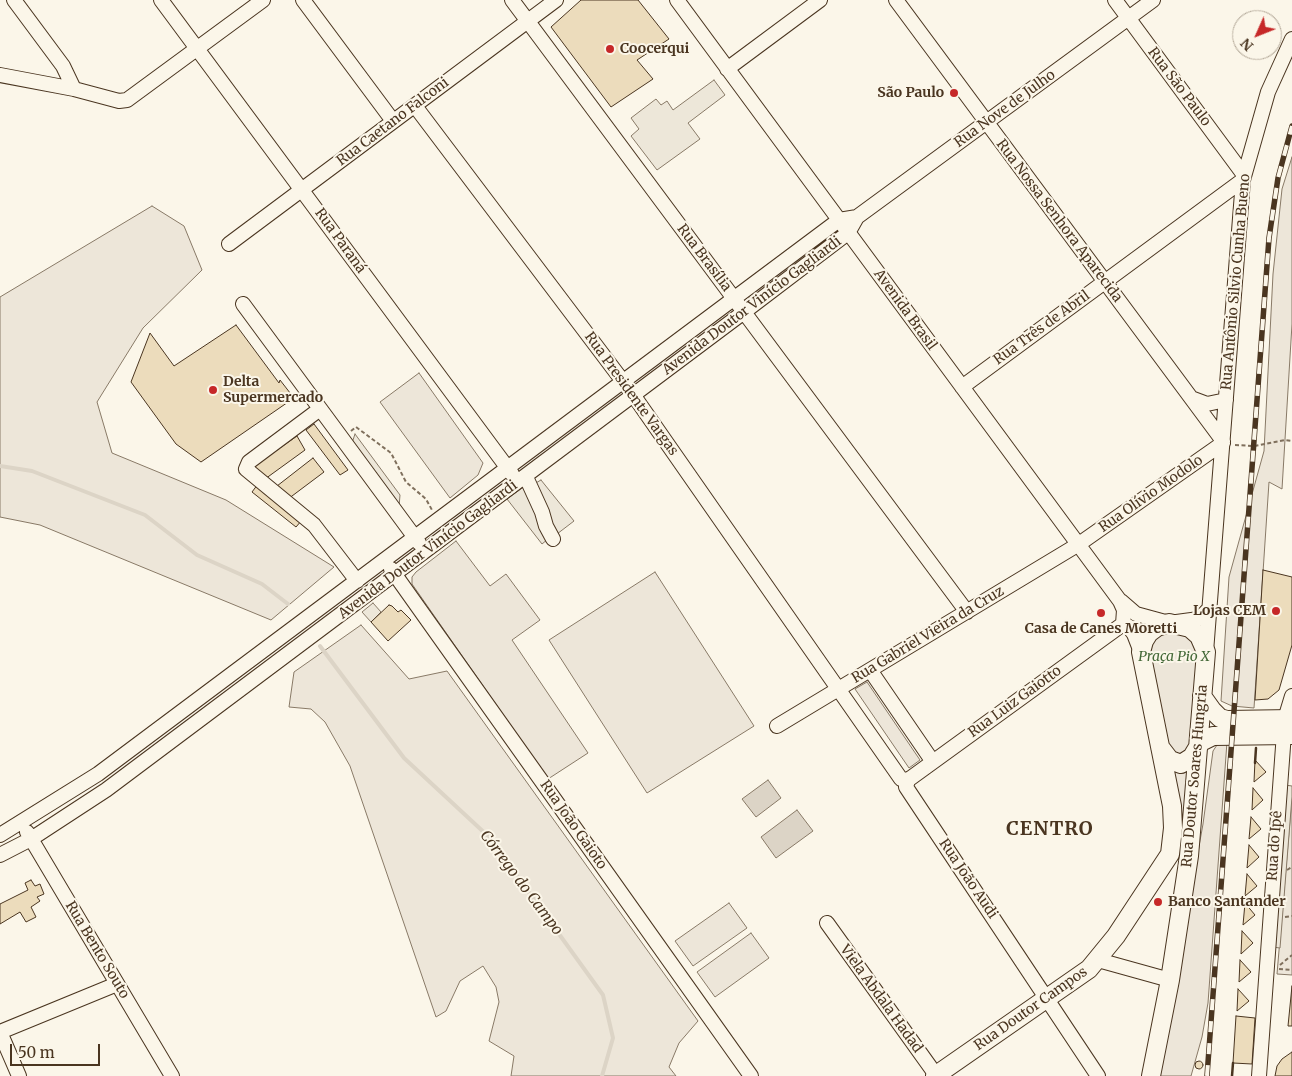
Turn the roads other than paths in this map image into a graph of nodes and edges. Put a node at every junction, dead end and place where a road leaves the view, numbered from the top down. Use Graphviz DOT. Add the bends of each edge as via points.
graph roads {
  1 [pos="14,0"];
  2 [pos="161,0"];
  3 [pos="263,0"];
  4 [pos="302,0"];
  5 [pos="512,0"];
  6 [pos="556,0"];
  7 [pos="677,0"];
  8 [pos="820,0"];
  9 [pos="896,0"];
  10 [pos="1115,0"];
  11 [pos="1153,0"];
  12 [pos="1128,18"];
  13 [pos="528,21"];
  14 [pos="1292,39"];
  15 [pos="197,49"];
  16 [pos="727,69"];
  17 [pos="0,74"];
  18 [pos="74,89"];
  19 [pos="415,106"];
  20 [pos="394,121"];
  21 [pos="986,122"];
  22 [pos="1244,177"];
  23 [pos="302,190"];
  24 [pos="857,217"];
  25 [pos="839,220"];
  26 [pos="848,233"];
  27 [pos="229,244"];
  28 [pos="1105,282"];
  29 [pos="734,298"];
  30 [pos="243,304"];
  31 [pos="744,312"];
  32 [pos="623,381"];
  33 [pos="962,387"];
  34 [pos="634,396"];
  35 [pos="1191,398"];
  36 [pos="1226,400"];
  37 [pos="320,409"];
  38 [pos="1223,442"];
  39 [pos="507,468"];
  40 [pos="522,480"];
  41 [pos="414,537"];
  42 [pos="553,539"];
  43 [pos="1079,544"];
  44 [pos="392,554"];
  45 [pos="418,558"];
  46 [pos="395,575"];
  47 [pos="357,581"];
  48 [pos="1120,601"];
  49 [pos="1210,608"];
  50 [pos="967,612"];
  51 [pos="1169,622"];
  52 [pos="1123,624"];
  53 [pos="1140,652"];
  54 [pos="1206,652"];
  55 [pos="870,670"];
  56 [pos="838,689"];
  57 [pos="1202,696"];
  58 [pos="1292,696"];
  59 [pos="187,708"];
  60 [pos="198,722"];
  61 [pos="778,726"];
  62 [pos="1288,727"];
  63 [pos="1223,736"];
  64 [pos="1159,747"];
  65 [pos="1197,750"];
  66 [pos="933,762"];
  67 [pos="908,780"];
  68 [pos="21,823"];
  69 [pos="0,835"];
  70 [pos="30,839"];
  71 [pos="0,855"];
  72 [pos="1188,856"];
  73 [pos="827,923"];
  74 [pos="1098,960"];
  75 [pos="1170,980"];
  76 [pos="117,984"];
  77 [pos="1048,998"];
  78 [pos="0,1032"];
  79 [pos="19,1076"];
  80 [pos="172,1076"];
  81 [pos="751,1076"];
  82 [pos="936,1076"];
  83 [pos="1098,1076"];
  84 [pos="1151,1076"];
  85 [pos="1258,1076"];
  1 -- 18 [label="street" via="63,66"];
  2 -- 15 [label="street, Rua Paraná"];
  3 -- 15 [label="street"];
  4 -- 20 [label="street"];
  5 -- 13 [label="street, Rua Brasília"];
  6 -- 13 [label="street, Rua Caetano Falconi"];
  7 -- 16 [label="street, Avenida Brasil"];
  8 -- 16 [label="street"];
  9 -- 21 [label="street, Rua Nossa Senhora Aparecida"];
  10 -- 12 [label="street, Rua São Paulo"];
  11 -- 12 [label="street, Rua Nove de Julho"];
  12 -- 21 [label="street, Rua Nove de Julho"];
  12 -- 22 [label="street, Rua São Paulo"];
  13 -- 19 [label="street, Rua Caetano Falconi"];
  13 -- 29 [label="street, Rua Brasília"];
  14 -- 22 [label="street, Rua Antônio Silvio Cunha Bueno" via="1268,92"];
  15 -- 18 [label="street" via="126,100"];
  15 -- 23 [label="street, Rua Paraná"];
  16 -- 25 [label="street, Avenida Brasil"];
  17 -- 18 [label="street"];
  19 -- 20 [label="street, Rua Caetano Falconi"];
  19 -- 32 [label="street, Rua Presidente Vargas"];
  20 -- 23 [label="street, Rua Caetano Falconi"];
  21 -- 24 [label="street, Rua Nove de Julho"];
  21 -- 28 [label="street, Rua Nossa Senhora Aparecida"];
  22 -- 28 [label="street, Rua Três de Abril"];
  22 -- 36 [label="street, Rua Antônio Silvio Cunha Bueno"];
  23 -- 27 [label="street, Rua Caetano Falconi"];
  23 -- 39 [label="street, Rua Paraná"];
  24 -- 25 [label="street, Rua Nove de Julho"];
  24 -- 26 [label="street, Rua Nove de Julho"];
  25 -- 26 [label="street, Avenida Brasil"];
  25 -- 29 [label="street, Avenida Doutor Vinício Gagliardi"];
  26 -- 31 [label="street, Avenida Doutor Vinício Gagliardi"];
  26 -- 33 [label="street, Avenida Brasil"];
  28 -- 33 [label="street, Rua Três de Abril"];
  28 -- 35 [label="street, Rua Nossa Senhora Aparecida"];
  29 -- 31 [label="street, Rua Brasília"];
  29 -- 32 [label="street, Avenida Doutor Vinício Gagliardi"];
  30 -- 37 [label="street"];
  31 -- 34 [label="street, Avenida Doutor Vinício Gagliardi"];
  31 -- 50 [label="street, Rua Brasília"];
  32 -- 34 [label="street, Rua Presidente Vargas"];
  32 -- 39 [label="street, Avenida Doutor Vinício Gagliardi"];
  33 -- 43 [label="street, Avenida Brasil"];
  34 -- 40 [label="street, Avenida Doutor Vinício Gagliardi"];
  34 -- 56 [label="street, Rua Presidente Vargas"];
  35 -- 36 [label="street" via="1207,404"];
  35 -- 38 [label="street, Rua Nossa Senhora Aparecida"];
  36 -- 38 [label="street, Rua Antônio Silvio Cunha Bueno"];
  37 -- 41 [label="street"];
  37 -- 47 [label="street" via="247,464 246,469 314,525"];
  38 -- 43 [label="street, Rua Olívio Modolo"];
  38 -- 49 [label="street, Rua Doutor Soares Hungria"];
  39 -- 40 [label="street, Rua Paraná"];
  39 -- 41 [label="street, Avenida Doutor Vinício Gagliardi"];
  40 -- 42 [label="street, Rua Paraná"];
  40 -- 45 [label="street, Avenida Doutor Vinício Gagliardi"];
  41 -- 44 [label="street, Avenida Doutor Vinício Gagliardi"];
  41 -- 45 [label="street" via="419,543"];
  43 -- 48 [label="street, Avenida Brasil"];
  43 -- 50 [label="street, Rua Gabriel Vieira da Cruz"];
  44 -- 46 [label="street" via="391,569"];
  44 -- 47 [label="street, Avenida Doutor Vinício Gagliardi"];
  45 -- 46 [label="street, Avenida Doutor Vinício Gagliardi"];
  46 -- 60 [label="street, Avenida Doutor Vinício Gagliardi"];
  46 -- 81 [label="street, Rua João Gaioto"];
  47 -- 59 [label="street, Avenida Doutor Vinício Gagliardi"];
  48 -- 51 [label="street" via="1136,614"];
  48 -- 52 [label="street, Avenida Brasil" via="1124,610"];
  49 -- 51 [label="street" via="1199,619"];
  49 -- 54 [label="street, Rua Doutor Soares Hungria"];
  50 -- 55 [label="street, Rua Gabriel Vieira da Cruz"];
  51 -- 53 [label="main road" via="1149,633"];
  51 -- 54 [label="main road" via="1190,628 1199,636"];
  52 -- 53 [label="street" via="1134,634"];
  52 -- 66 [label="street, Rua Luiz Gaiotto"];
  53 -- 64 [label="main road"];
  54 -- 57 [label="main road, Rua Doutor Soares Hungria"];
  55 -- 56 [label="street, Rua Gabriel Vieira da Cruz"];
  55 -- 66 [label="street"];
  56 -- 61 [label="street, Rua Gabriel Vieira da Cruz"];
  56 -- 67 [label="street, Rua João Audi" via="900,779"];
  57 -- 62 [label="main road" via="1220,718"];
  57 -- 65 [label="main road, Rua Doutor Soares Hungria"];
  58 -- 62 [label="street, Rua do Ipê"];
  59 -- 60 [label="street"];
  59 -- 68 [label="street, Avenida Doutor Vinício Gagliardi" via="98,774"];
  60 -- 70 [label="street, Avenida Doutor Vinício Gagliardi" via="106,790"];
  62 -- 63 [label="main road"];
  62 -- 85 [label="street, Rua do Ipê"];
  63 -- 65 [label="main road" via="1206,738"];
  63 -- 72 [label="main road" via="1213,740 1208,748"];
  64 -- 65 [label="main road" via="1170,760 1181,764"];
  64 -- 74 [label="main road, Rua Doutor Campos" via="1172,806 1170,854"];
  65 -- 72 [label="main road, Rua Doutor Soares Hungria"];
  66 -- 67 [label="street, Rua Luiz Gaiotto"];
  67 -- 77 [label="street, Rua João Audi" via="906,787"];
  68 -- 69 [label="street, Avenida Doutor Vinício Gagliardi"];
  68 -- 70 [label="street, Rua Bento Souto"];
  70 -- 71 [label="street, Avenida Doutor Vinício Gagliardi"];
  70 -- 76 [label="street, Rua Bento Souto"];
  72 -- 75 [label="main road, Rua Doutor Soares Hungria"];
  73 -- 82 [label="street, Viela Abdala Hadad"];
  74 -- 75 [label="street"];
  74 -- 77 [label="main road, Rua Doutor Campos"];
  75 -- 84 [label="main road, Rua Doutor Soares Hungria"];
  76 -- 78 [label="street"];
  76 -- 80 [label="street, Rua Bento Souto"];
  77 -- 82 [label="main road, Rua Doutor Campos"];
  77 -- 83 [label="street, Rua João Audi"];
  78 -- 79 [label="street"];
}
